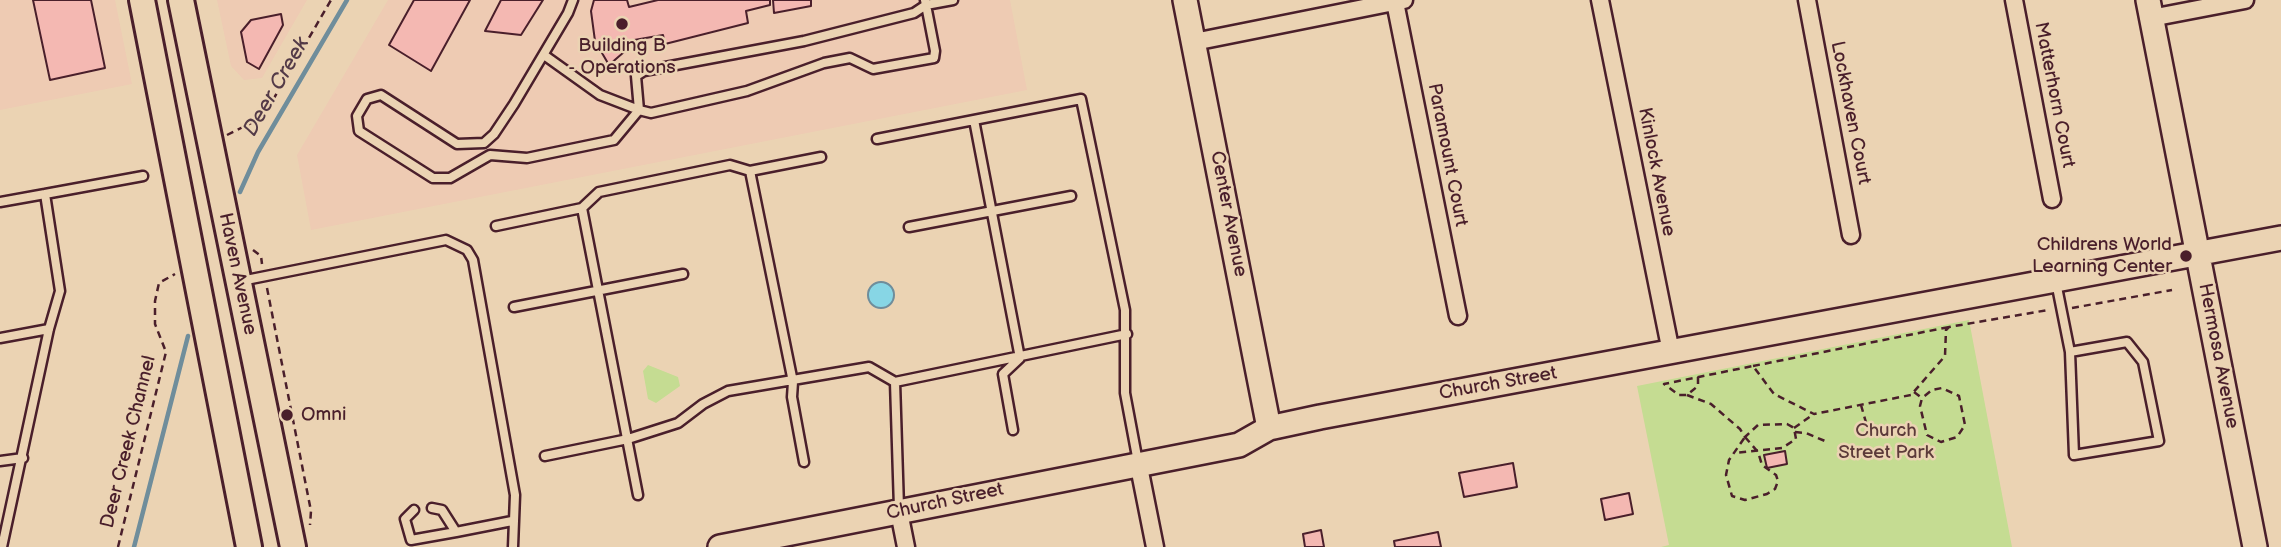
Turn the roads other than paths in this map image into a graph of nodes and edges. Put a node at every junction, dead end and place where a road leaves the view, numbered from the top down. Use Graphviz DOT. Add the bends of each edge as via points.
graph roads {
  1 [pos="142,0"];
  2 [pos="181,0"];
  3 [pos="572,0"];
  4 [pos="953,0"];
  5 [pos="1185,0"];
  6 [pos="1600,0"];
  7 [pos="1807,0"];
  8 [pos="2014,0"];
  9 [pos="2245,0"];
  10 [pos="1399,1"];
  11 [pos="926,2"];
  12 [pos="2149,9"];
  13 [pos="1194,42"];
  14 [pos="544,55"];
  15 [pos="639,110"];
  16 [pos="974,120"];
  17 [pos="877,139"];
  18 [pos="484,143"];
  19 [pos="489,155"];
  20 [pos="821,157"];
  21 [pos="750,171"];
  22 [pos="143,176"];
  23 [pos="45,194"];
  24 [pos="1071,196"];
  25 [pos="2052,199"];
  26 [pos="0,202"];
  27 [pos="582,208"];
  28 [pos="992,212"];
  29 [pos="496,226"];
  30 [pos="909,227"];
  31 [pos="1852,235"];
  32 [pos="2281,238"];
  33 [pos="2198,254"];
  34 [pos="683,274"];
  35 [pos="2056,280"];
  36 [pos="238,282"];
  37 [pos="598,290"];
  38 [pos="514,307"];
  39 [pos="1458,316"];
  40 [pos="49,328"];
  41 [pos="1126,334"];
  42 [pos="0,338"];
  43 [pos="1671,352"];
  44 [pos="2070,352"];
  45 [pos="1020,358"];
  46 [pos="793,382"];
  47 [pos="895,382"];
  48 [pos="1269,428"];
  49 [pos="1013,430"];
  50 [pos="628,439"];
  51 [pos="545,456"];
  52 [pos="23,458"];
  53 [pos="0,461"];
  54 [pos="804,462"];
  55 [pos="1139,463"];
  56 [pos="638,495"];
  57 [pos="432,508"];
  58 [pos="414,510"];
  59 [pos="899,512"];
  60 [pos="512,521"];
  61 [pos="456,532"];
  62 [pos="301,541"];
  63 [pos="2,547"];
  64 [pos="249,547"];
  65 [pos="513,547"];
  66 [pos="720,547"];
  67 [pos="906,547"];
  68 [pos="1155,547"];
  69 [pos="2255,547"];
  1 -- 64 [label="main road, Haven Avenue"];
  2 -- 36 [label="main road, Haven Avenue"];
  3 -- 14 [label="lane"];
  4 -- 11 [label="lane"];
  5 -- 13 [label="street, Center Avenue"];
  6 -- 43 [label="street, Kinlock Avenue"];
  7 -- 31 [label="street, Lockhaven Court"];
  8 -- 25 [label="street, Matterhorn Court"];
  9 -- 12 [label="street"];
  10 -- 13 [label="street"];
  10 -- 39 [label="street, Paramount Court"];
  11 -- 15 [label="lane" via="914,13 804,41 644,71 636,76"];
  11 -- 15 [label="lane" via="934,58 873,69 850,58 747,91 652,113"];
  12 -- 33 [label="street, Hermosa Avenue"];
  13 -- 48 [label="street, Center Avenue"];
  14 -- 15 [label="lane" via="600,95"];
  14 -- 18 [label="lane"];
  15 -- 19 [label="lane" via="614,140 527,158"];
  16 -- 17 [label="lane"];
  16 -- 28 [label="lane"];
  16 -- 41 [label="lane" via="1081,99 1125,310"];
  18 -- 19 [label="lane"];
  18 -- 19 [label="lane" via="457,144 381,96 367,99 357,116 359,131 433,178 450,178"];
  20 -- 21 [label="lane"];
  21 -- 27 [label="lane" via="730,165 600,192"];
  21 -- 46 [label="lane"];
  22 -- 23 [label="lane"];
  23 -- 26 [label="lane"];
  23 -- 40 [label="lane" via="61,291"];
  24 -- 28 [label="lane"];
  27 -- 29 [label="lane"];
  27 -- 37 [label="lane"];
  28 -- 30 [label="lane"];
  28 -- 45 [label="lane"];
  32 -- 33 [label="street, Church Street"];
  33 -- 35 [label="street, Church Street"];
  33 -- 69 [label="street, Hermosa Avenue"];
  34 -- 37 [label="lane"];
  35 -- 43 [label="street, Church Street"];
  35 -- 44 [label="lane"];
  36 -- 60 [label="lane" via="446,240 467,250 473,260 515,495"];
  36 -- 62 [label="main road, Haven Avenue"];
  37 -- 38 [label="lane"];
  37 -- 50 [label="lane"];
  40 -- 42 [label="lane"];
  40 -- 52 [label="lane"];
  41 -- 45 [label="lane"];
  41 -- 55 [label="lane" via="1125,393"];
  43 -- 48 [label="street, Church Street"];
  44 -- 44 [label="lane" via="2127,342 2143,362 2159,441 2074,455"];
  45 -- 47 [label="lane"];
  45 -- 49 [label="lane" via="1003,374"];
  46 -- 47 [label="lane" via="869,368"];
  46 -- 50 [label="lane" via="728,391 678,423"];
  46 -- 54 [label="lane"];
  47 -- 59 [label="lane"];
  48 -- 55 [label="street, Church Street" via="1238,445"];
  50 -- 51 [label="lane"];
  50 -- 56 [label="lane"];
  52 -- 53 [label="lane"];
  52 -- 63 [label="lane"];
  55 -- 59 [label="street, Church Street"];
  55 -- 68 [label="street"];
  57 -- 61 [label="lane" via="442,510"];
  58 -- 61 [label="lane" via="405,519 411,540"];
  59 -- 66 [label="street, Church Street"];
  59 -- 67 [label="street"];
  60 -- 61 [label="lane"];
  60 -- 65 [label="lane"];
}
